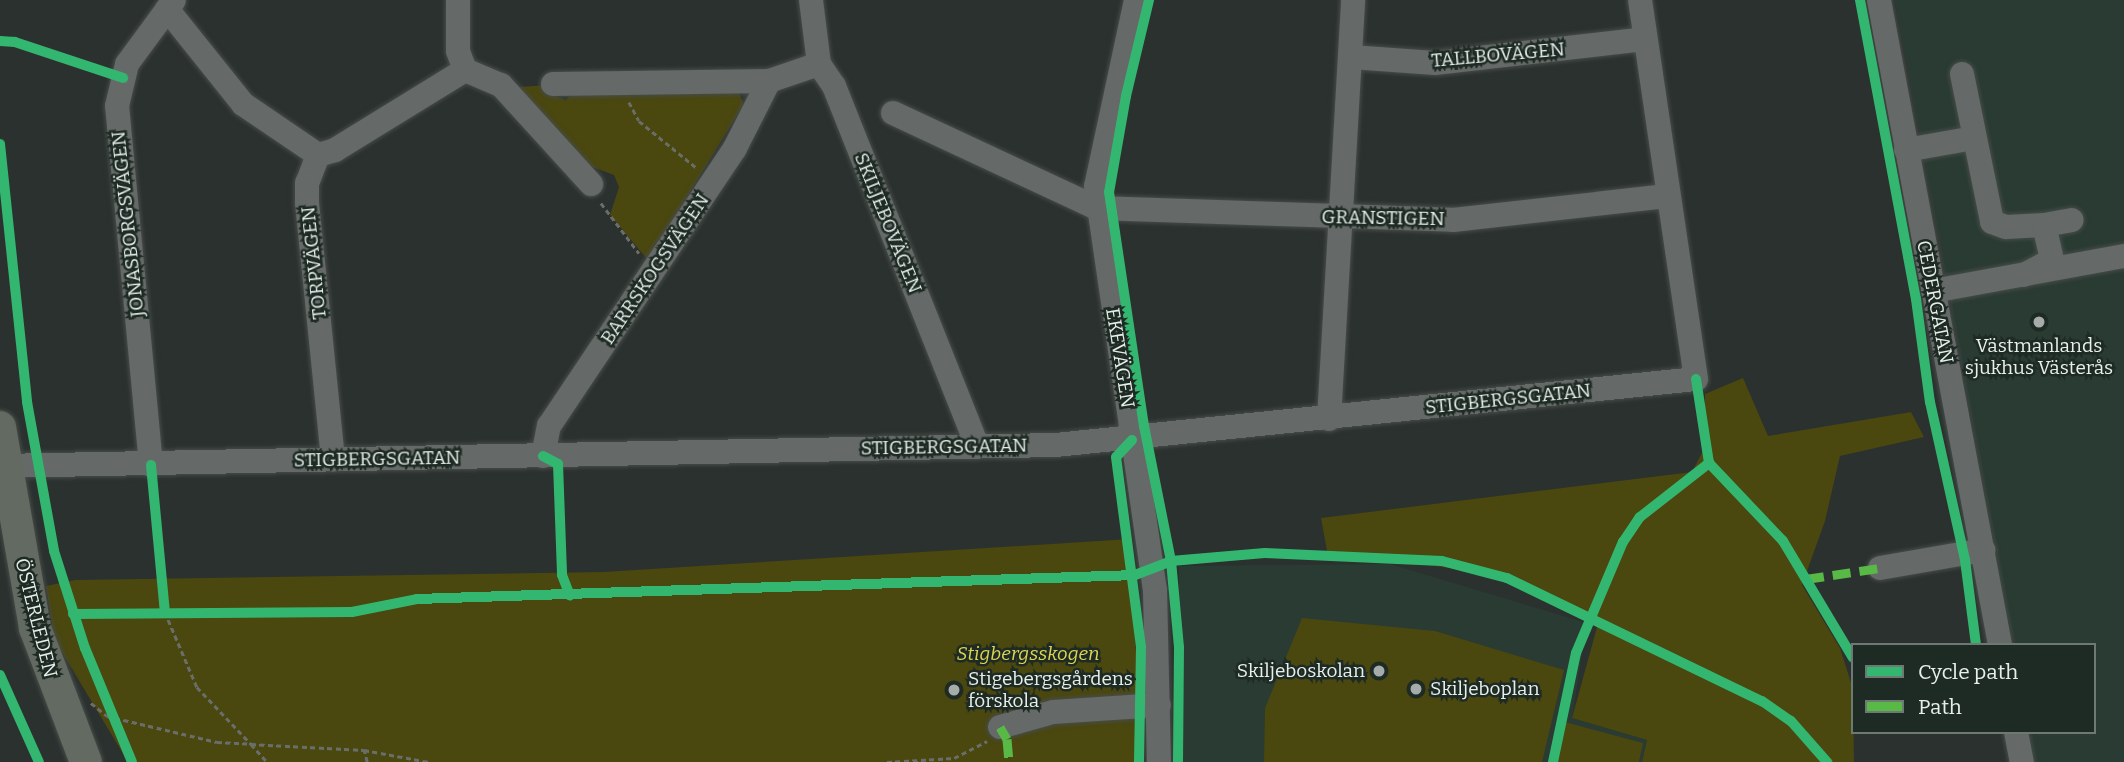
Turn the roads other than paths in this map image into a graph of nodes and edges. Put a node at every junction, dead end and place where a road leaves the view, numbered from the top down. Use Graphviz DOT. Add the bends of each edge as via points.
graph roads {
  1 [pos="458,0"];
  2 [pos="811,0"];
  3 [pos="1136,0"];
  4 [pos="1353,0"];
  5 [pos="1640,0"];
  6 [pos="1880,0"];
  7 [pos="170,5"];
  8 [pos="1645,39"];
  9 [pos="1351,57"];
  10 [pos="819,64"];
  11 [pos="465,70"];
  12 [pos="1962,74"];
  13 [pos="769,82"];
  14 [pos="553,84"];
  15 [pos="893,113"];
  16 [pos="1974,138"];
  17 [pos="1906,150"];
  18 [pos="318,155"];
  19 [pos="592,184"];
  20 [pos="1667,196"];
  21 [pos="1097,208"];
  22 [pos="1340,216"];
  23 [pos="2072,220"];
  24 [pos="2044,225"];
  25 [pos="2124,256"];
  26 [pos="2024,275"];
  27 [pos="1933,291"];
  28 [pos="1329,419"];
  29 [pos="0,427"];
  30 [pos="1132,440"];
  31 [pos="977,445"];
  32 [pos="543,456"];
  33 [pos="333,460"];
  34 [pos="151,465"];
  35 [pos="2,466"];
  36 [pos="1983,550"];
  37 [pos="1880,568"];
  38 [pos="2000,643"];
  39 [pos="1159,705"];
  40 [pos="1000,727"];
  41 [pos="2017,734"];
  42 [pos="86,762"];
  43 [pos="1159,762"];
  44 [pos="2022,762"];
  1 -- 11 [label="street" via="458,51"];
  2 -- 10 [label="street, SKILJEBOVÄGEN"];
  3 -- 21 [label="street, EKEVÄGEN" via="1096,186"];
  4 -- 9 [label="street"];
  5 -- 8 [label="street"];
  6 -- 17 [label="street, CEDERGATAN"];
  7 -- 18 [label="street" via="243,104"];
  7 -- 34 [label="street, JONASBORGSVÄGEN" via="127,64 117,106"];
  8 -- 9 [label="street, TALLBOVÄGEN" via="1435,63"];
  8 -- 20 [label="street"];
  9 -- 22 [label="street"];
  10 -- 13 [label="street"];
  10 -- 31 [label="street, SKILJEBOVÄGEN" via="834,86"];
  11 -- 18 [label="street" via="335,150"];
  11 -- 19 [label="street" via="501,85"];
  12 -- 16 [label="street"];
  13 -- 14 [label="street"];
  13 -- 32 [label="street, BARRSKOGSVÄGEN" via="714,181 550,426"];
  15 -- 21 [label="street"];
  16 -- 17 [label="street"];
  16 -- 24 [label="street" via="1992,222 2006,227"];
  17 -- 27 [label="street, CEDERGATAN"];
  18 -- 33 [label="street, TORPVÄGEN" via="307,183 307,203"];
  20 -- 22 [label="street, GRANSTIGEN" via="1452,220"];
  20 -- 28 [label="street, STIGBERGSGATAN" via="1696,379"];
  21 -- 22 [label="street, GRANSTIGEN"];
  21 -- 30 [label="street, EKEVÄGEN"];
  22 -- 28 [label="street"];
  23 -- 24 [label="street"];
  24 -- 26 [label="street" via="2052,260"];
  25 -- 26 [label="street"];
  26 -- 27 [label="street"];
  27 -- 36 [label="street, CEDERGATAN"];
  28 -- 30 [label="street, STIGBERGSGATAN"];
  29 -- 35 [label="main road, ÖSTERLEDEN"];
  30 -- 31 [label="street, STIGBERGSGATAN"];
  30 -- 39 [label="street, EKEVÄGEN" via="1155,590"];
  31 -- 32 [label="street, STIGBERGSGATAN"];
  32 -- 33 [label="street, STIGBERGSGATAN"];
  33 -- 34 [label="street, STIGBERGSGATAN"];
  34 -- 35 [label="street, STIGBERGSGATAN"];
  35 -- 42 [label="main road, ÖSTERLEDEN" via="35,628"];
  36 -- 37 [label="street"];
  36 -- 38 [label="street, CEDERGATAN"];
  39 -- 40 [label="street" via="1053,712"];
  39 -- 43 [label="street, EKEVÄGEN"];
  41 -- 44 [label="street"];
}
